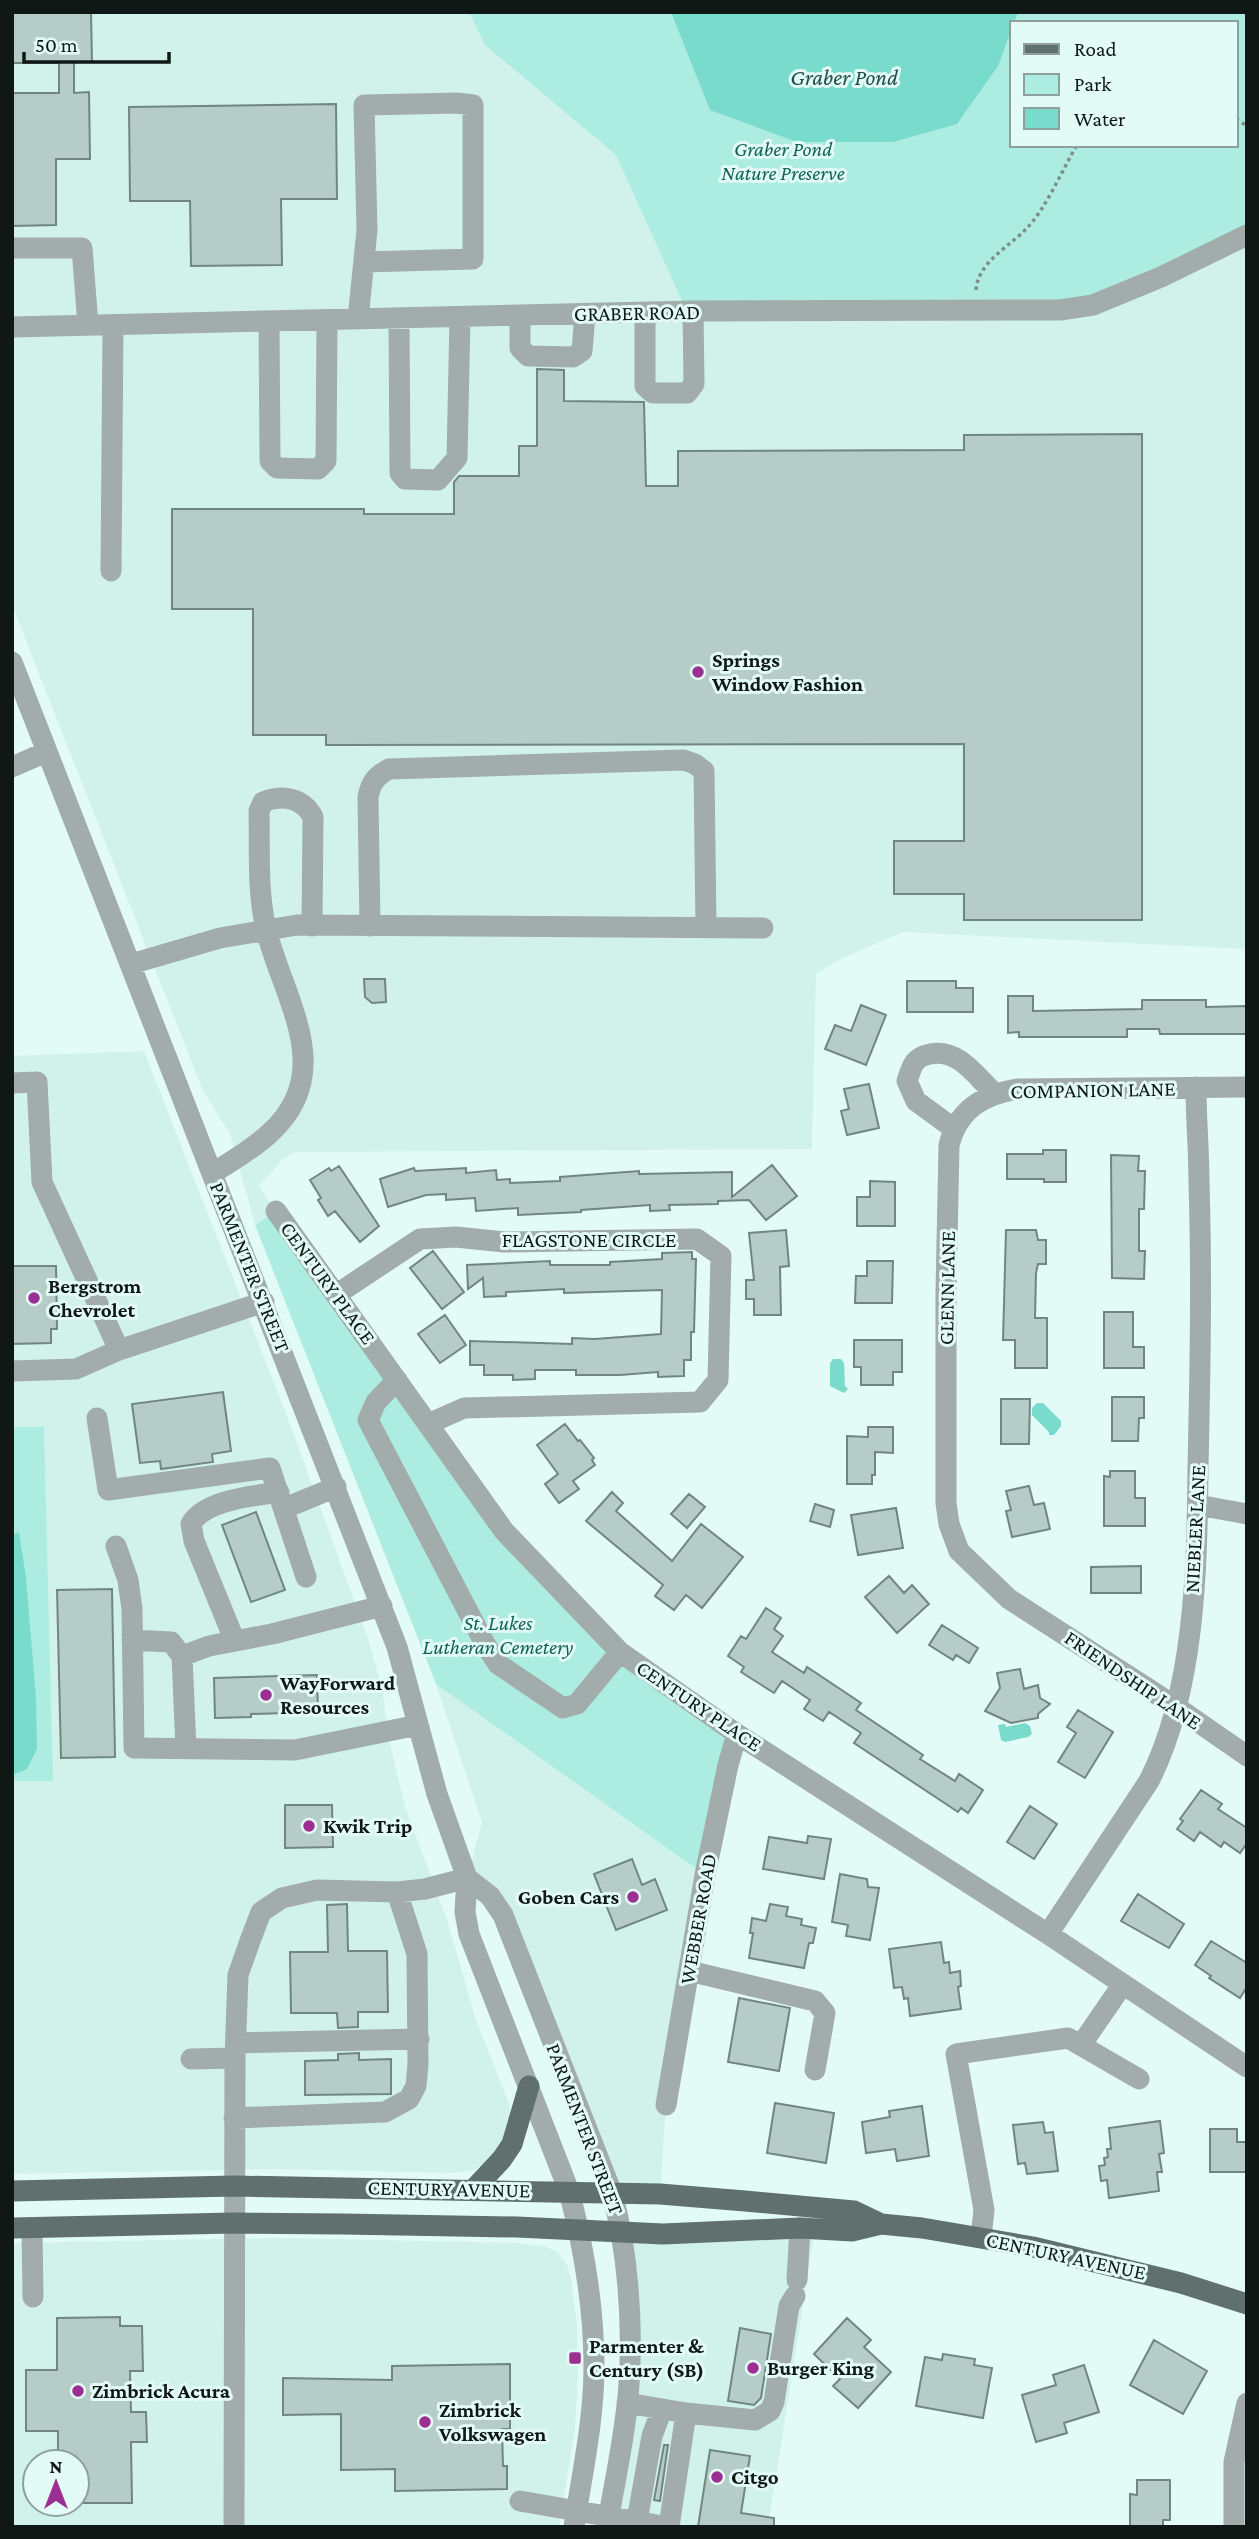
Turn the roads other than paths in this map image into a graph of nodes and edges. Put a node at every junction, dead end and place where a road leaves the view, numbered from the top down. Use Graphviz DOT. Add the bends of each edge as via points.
graph roads {
  1 [pos="1247,235"];
  2 [pos="12,248"];
  3 [pos="364,262"];
  4 [pos="693,312"];
  5 [pos="645,313"];
  6 [pos="585,314"];
  7 [pos="520,316"];
  8 [pos="460,317"];
  9 [pos="399,318"];
  10 [pos="358,319"];
  11 [pos="327,320"];
  12 [pos="269,321"];
  13 [pos="88,325"];
  14 [pos="113,325"];
  15 [pos="12,327"];
  16 [pos="111,571"];
  17 [pos="12,662"];
  18 [pos="46,752"];
  19 [pos="12,767"];
  20 [pos="312,926"];
  21 [pos="370,926"];
  22 [pos="706,927"];
  23 [pos="762,928"];
  24 [pos="266,930"];
  25 [pos="131,964"];
  26 [pos="12,1083"];
  27 [pos="1196,1087"];
  28 [pos="1247,1087"];
  29 [pos="994,1093"];
  30 [pos="953,1128"];
  31 [pos="213,1173"];
  32 [pos="276,1211"];
  33 [pos="337,1294"];
  34 [pos="264,1302"];
  35 [pos="119,1350"];
  36 [pos="12,1371"];
  37 [pos="397,1380"];
  38 [pos="97,1419"];
  39 [pos="428,1424"];
  40 [pos="336,1487"];
  41 [pos="282,1500"];
  42 [pos="1198,1505"];
  43 [pos="1247,1514"];
  44 [pos="117,1546"];
  45 [pos="306,1577"];
  46 [pos="1020,1605"];
  47 [pos="382,1606"];
  48 [pos="234,1639"];
  49 [pos="132,1640"];
  50 [pos="620,1652"];
  51 [pos="182,1656"];
  52 [pos="1175,1706"];
  53 [pos="418,1725"];
  54 [pos="737,1734"];
  55 [pos="186,1749"];
  56 [pos="1247,1756"];
  57 [pos="467,1878"];
  58 [pos="397,1892"];
  59 [pos="1048,1934"];
  60 [pos="689,1972"];
  61 [pos="1123,1984"];
  62 [pos="419,2039"];
  63 [pos="1081,2045"];
  64 [pos="235,2051"];
  65 [pos="191,2059"];
  66 [pos="1247,2067"];
  67 [pos="815,2070"];
  68 [pos="1139,2079"];
  69 [pos="529,2086"];
  70 [pos="666,2105"];
  71 [pos="234,2118"];
  72 [pos="234,2186"];
  73 [pos="473,2190"];
  74 [pos="12,2191"];
  75 [pos="569,2192"];
  76 [pos="612,2193"];
  77 [pos="233,2223"];
  78 [pos="881,2224"];
  79 [pos="22,2228"];
  80 [pos="800,2228"];
  81 [pos="580,2231"];
  82 [pos="623,2232"];
  83 [pos="981,2237"];
  84 [pos="33,2297"];
  85 [pos="1247,2304"];
  86 [pos="627,2403"];
  87 [pos="1247,2403"];
  88 [pos="662,2409"];
  89 [pos="686,2413"];
  90 [pos="520,2501"];
  91 [pos="575,2519"];
  92 [pos="608,2521"];
  93 [pos="234,2523"];
  94 [pos="646,2524"];
  95 [pos="1234,2527"];
  1 -- 4 [label="street, GRABER ROAD" via="1093,305 1060,310"];
  2 -- 13 [label="street" via="82,248"];
  3 -- 3 [label="street" via="364,105 473,105 473,259"];
  3 -- 10 [label="street"];
  4 -- 5 [label="street, GRABER ROAD"];
  4 -- 5 [label="street" via="694,384 687,393 653,393 645,386"];
  5 -- 6 [label="street, GRABER ROAD"];
  6 -- 7 [label="street, GRABER ROAD"];
  6 -- 7 [label="street" via="582,351 573,357 528,356 520,348"];
  7 -- 8 [label="street, GRABER ROAD"];
  8 -- 9 [label="street, GRABER ROAD"];
  8 -- 9 [label="street" via="457,458 438,480 405,479 400,473"];
  9 -- 10 [label="street, GRABER ROAD"];
  10 -- 11 [label="street, GRABER ROAD"];
  11 -- 12 [label="street, GRABER ROAD"];
  11 -- 12 [label="street" via="326,461 318,469 277,468 270,461"];
  12 -- 14 [label="street, GRABER ROAD"];
  13 -- 14 [label="street, GRABER ROAD"];
  13 -- 15 [label="street, GRABER ROAD"];
  14 -- 16 [label="street"];
  17 -- 18 [label="street, PARMENTER STREET"];
  18 -- 19 [label="street"];
  18 -- 25 [label="street, PARMENTER STREET"];
  20 -- 21 [label="street"];
  20 -- 24 [label="street"];
  20 -- 24 [label="street" via="313,817 294,799 271,799 263,802 259,811 260,895"];
  21 -- 22 [label="street"];
  21 -- 22 [label="street" via="368,797 378,775 390,769 684,761 704,771"];
  22 -- 23 [label="street"];
  24 -- 25 [label="street"];
  24 -- 31 [label="street" via="303,1041 300,1089 271,1132"];
  25 -- 31 [label="street, PARMENTER STREET"];
  26 -- 35 [label="street" via="37,1082 42,1182"];
  27 -- 28 [label="street, COMPANION LANE"];
  27 -- 29 [label="street, COMPANION LANE"];
  27 -- 42 [label="street, NIEBLER LANE"];
  29 -- 30 [label="street, COMPANION LANE" via="978,1102"];
  29 -- 30 [label="street" via="957,1057 941,1052 921,1055 907,1081 916,1101"];
  30 -- 46 [label="street, GLENN LANE" via="946,1292 946,1503 959,1551"];
  31 -- 34 [label="street, PARMENTER STREET"];
  32 -- 33 [label="street, CENTURY PLACE"];
  33 -- 37 [label="street, CENTURY PLACE"];
  33 -- 39 [label="street, FLAGSTONE CIRCLE" via="420,1239 697,1239 721,1256 718,1380 700,1402 464,1408"];
  34 -- 35 [label="street"];
  34 -- 40 [label="street, PARMENTER STREET"];
  35 -- 36 [label="street" via="76,1369"];
  37 -- 39 [label="street, CENTURY PLACE"];
  37 -- 50 [label="street" via="376,1402 368,1420 498,1664 563,1708 577,1703"];
  38 -- 41 [label="street" via="107,1490 270,1468"];
  39 -- 50 [label="street, CENTURY PLACE" via="504,1531"];
  40 -- 41 [label="street"];
  40 -- 47 [label="street, PARMENTER STREET"];
  41 -- 45 [label="street"];
  41 -- 48 [label="street" via="207,1508 191,1524"];
  42 -- 43 [label="street"];
  42 -- 52 [label="street, NIEBLER LANE" via="1197,1566"];
  44 -- 49 [label="street" via="128,1580"];
  46 -- 52 [label="street, FRIENDSHIP LANE"];
  47 -- 48 [label="street"];
  47 -- 53 [label="street, PARMENTER STREET"];
  48 -- 51 [label="street"];
  49 -- 51 [label="street" via="170,1642"];
  49 -- 55 [label="street" via="134,1748"];
  50 -- 54 [label="street, CENTURY PLACE"];
  51 -- 55 [label="street"];
  52 -- 56 [label="street, FRIENDSHIP LANE"];
  52 -- 59 [label="street, NIEBLER LANE" via="1149,1781"];
  53 -- 55 [label="street" via="295,1750"];
  53 -- 57 [label="street, PARMENTER STREET"];
  54 -- 59 [label="street, CENTURY PLACE"];
  54 -- 60 [label="street, WEBBER ROAD" via="712,1838"];
  57 -- 58 [label="street"];
  57 -- 69 [label="street, PARMENTER STREET" via="465,1912 470,1934"];
  57 -- 76 [label="street, PARMENTER STREET" via="490,1896 503,1915"];
  58 -- 62 [label="street" via="417,1954"];
  58 -- 64 [label="street" via="317,1890 282,1898 261,1912 239,1975"];
  59 -- 61 [label="street, CENTURY PLACE"];
  60 -- 67 [label="street" via="815,2001 825,2013"];
  60 -- 70 [label="street, WEBBER ROAD"];
  61 -- 63 [label="street"];
  61 -- 66 [label="street, CENTURY PLACE"];
  62 -- 64 [label="street"];
  62 -- 71 [label="street" via="416,2087 409,2099 384,2112"];
  63 -- 68 [label="street"];
  63 -- 83 [label="street" via="1068,2038 956,2054 984,2210"];
  64 -- 65 [label="street"];
  64 -- 71 [label="street"];
  69 -- 73 [label="main road" via="512,2144"];
  69 -- 75 [label="street, PARMENTER STREET"];
  71 -- 72 [label="street"];
  72 -- 73 [label="main road, CENTURY AVENUE"];
  72 -- 74 [label="main road, CENTURY AVENUE"];
  72 -- 77 [label="street"];
  73 -- 75 [label="main road, CENTURY AVENUE"];
  75 -- 76 [label="main road, CENTURY AVENUE"];
  75 -- 81 [label="street, PARMENTER STREET"];
  76 -- 78 [label="main road, CENTURY AVENUE" via="854,2211"];
  76 -- 82 [label="street, PARMENTER STREET"];
  77 -- 79 [label="main road, CENTURY AVENUE"];
  77 -- 81 [label="main road, CENTURY AVENUE"];
  77 -- 93 [label="street"];
  78 -- 80 [label="main road, CENTURY AVENUE" via="852,2231"];
  78 -- 83 [label="main road, CENTURY AVENUE"];
  79 -- 84 [label="street"];
  80 -- 82 [label="main road, CENTURY AVENUE"];
  80 -- 89 [label="street" via="796,2288 770,2411 755,2420"];
  81 -- 82 [label="main road, CENTURY AVENUE"];
  81 -- 91 [label="street, PARMENTER STREET" via="594,2367"];
  82 -- 86 [label="street, PARMENTER STREET"];
  83 -- 85 [label="main road, CENTURY AVENUE" via="1101,2262"];
  86 -- 88 [label="street"];
  86 -- 92 [label="street, PARMENTER STREET"];
  87 -- 95 [label="street" via="1234,2462"];
  88 -- 89 [label="street"];
  88 -- 94 [label="street" via="652,2436"];
  89 -- 94 [label="street" via="669,2527"];
  90 -- 91 [label="street"];
  91 -- 92 [label="street"];
  92 -- 94 [label="street"];
}
